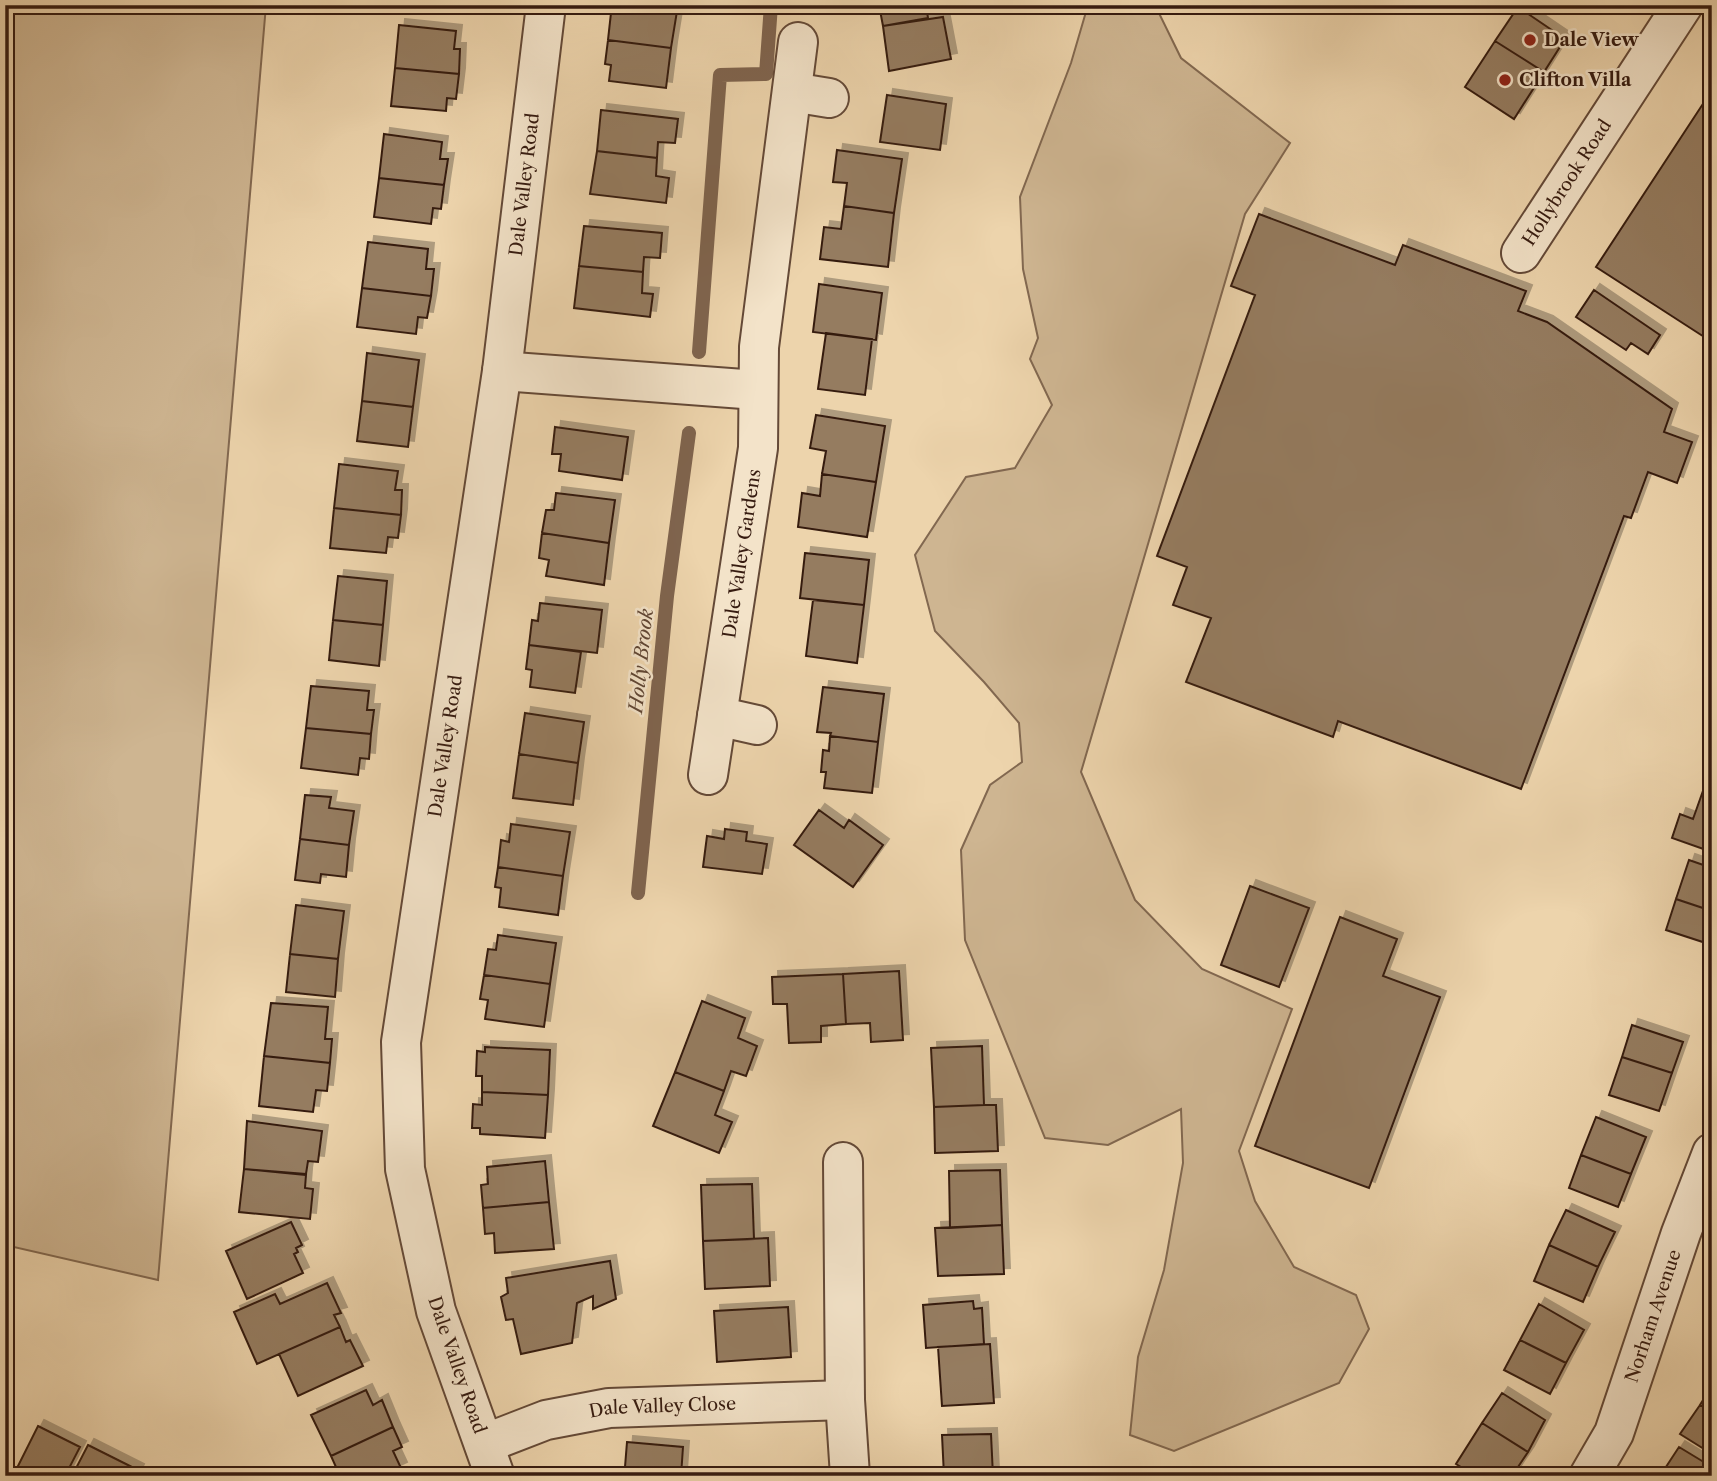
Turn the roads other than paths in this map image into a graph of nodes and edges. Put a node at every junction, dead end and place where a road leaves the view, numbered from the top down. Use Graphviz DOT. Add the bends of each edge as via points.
graph roads {
  1 [pos="546,5"];
  2 [pos="1683,5"];
  3 [pos="798,42"];
  4 [pos="792,92"];
  5 [pos="829,98"];
  6 [pos="1521,253"];
  7 [pos="502,371"];
  8 [pos="757,390"];
  9 [pos="717,716"];
  10 [pos="757,725"];
  11 [pos="708,775"];
  12 [pos="1712,1153"];
  13 [pos="843,1162"];
  14 [pos="845,1400"];
  15 [pos="489,1460"];
  16 [pos="850,1476"];
  17 [pos="1589,1476"];
  1 -- 7 [label="street, Dale Valley Road"];
  2 -- 6 [label="street, Hollybrook Road"];
  3 -- 4 [label="street, Dale Valley Gardens"];
  4 -- 5 [label="street"];
  4 -- 8 [label="street, Dale Valley Gardens" via="758,347"];
  7 -- 8 [label="street"];
  7 -- 15 [label="street, Dale Valley Road" via="401,1042 405,1168 436,1311"];
  8 -- 9 [label="street, Dale Valley Gardens" via="758,448"];
  9 -- 10 [label="street"];
  9 -- 11 [label="street, Dale Valley Gardens"];
  12 -- 17 [label="street, Norham Avenue" via="1614,1433"];
  13 -- 14 [label="street"];
  14 -- 15 [label="street, Dale Valley Close" via="609,1408 546,1420"];
  14 -- 16 [label="street"];
}
